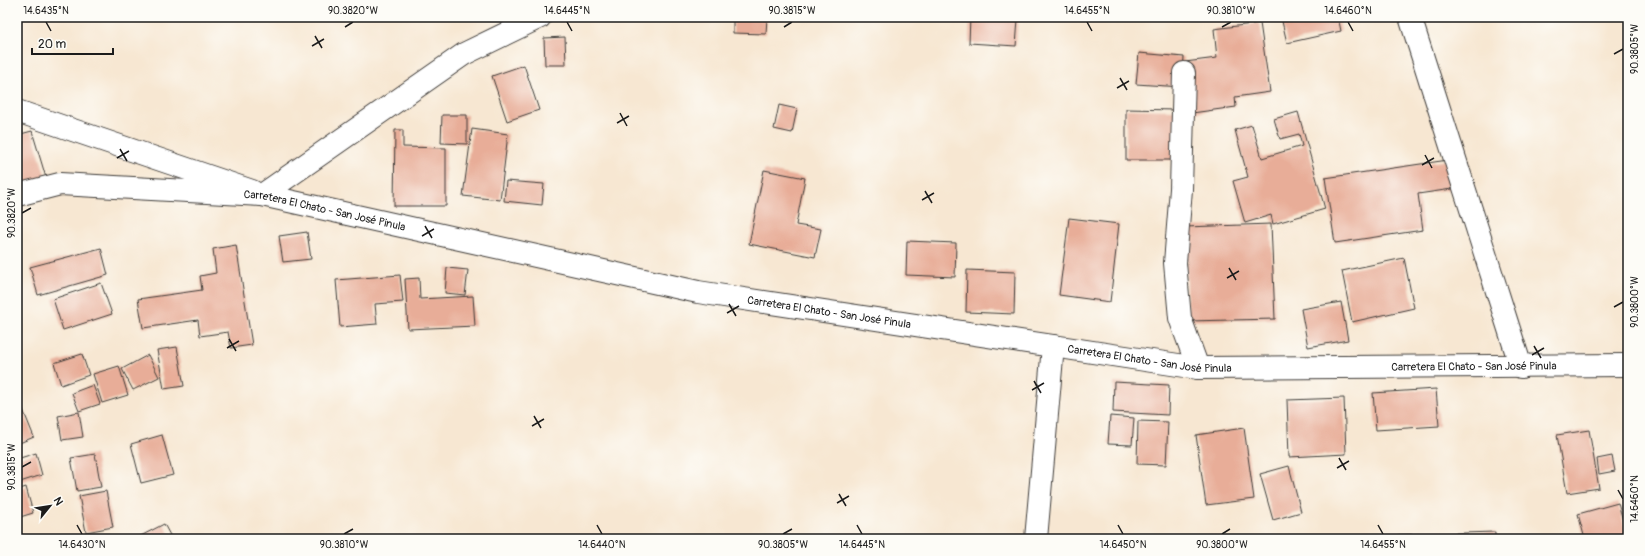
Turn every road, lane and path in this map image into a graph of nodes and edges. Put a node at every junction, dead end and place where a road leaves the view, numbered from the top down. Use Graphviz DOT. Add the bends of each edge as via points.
graph roads {
  1 [pos="540,17"];
  2 [pos="1410,17"];
  3 [pos="1184,73"];
  4 [pos="17,111"];
  5 [pos="17,195"];
  6 [pos="262,195"];
  7 [pos="1053,346"];
  8 [pos="1628,365"];
  9 [pos="1521,367"];
  10 [pos="1198,368"];
  11 [pos="1036,539"];
  1 -- 6 [label="main road" via="464,54"];
  2 -- 9 [label="main road"];
  3 -- 10 [label="main road" via="1181,189 1175,263 1180,318"];
  4 -- 6 [label="main road"];
  5 -- 6 [label="main road, Carretera El Chato - San José Pinula" via="60,184"];
  6 -- 7 [label="main road, Carretera El Chato - San José Pinula" via="698,292"];
  7 -- 10 [label="main road, Carretera El Chato - San José Pinula"];
  7 -- 11 [label="main road"];
  8 -- 9 [label="main road, Carretera El Chato - San José Pinula"];
  9 -- 10 [label="main road, Carretera El Chato - San José Pinula"];
}
